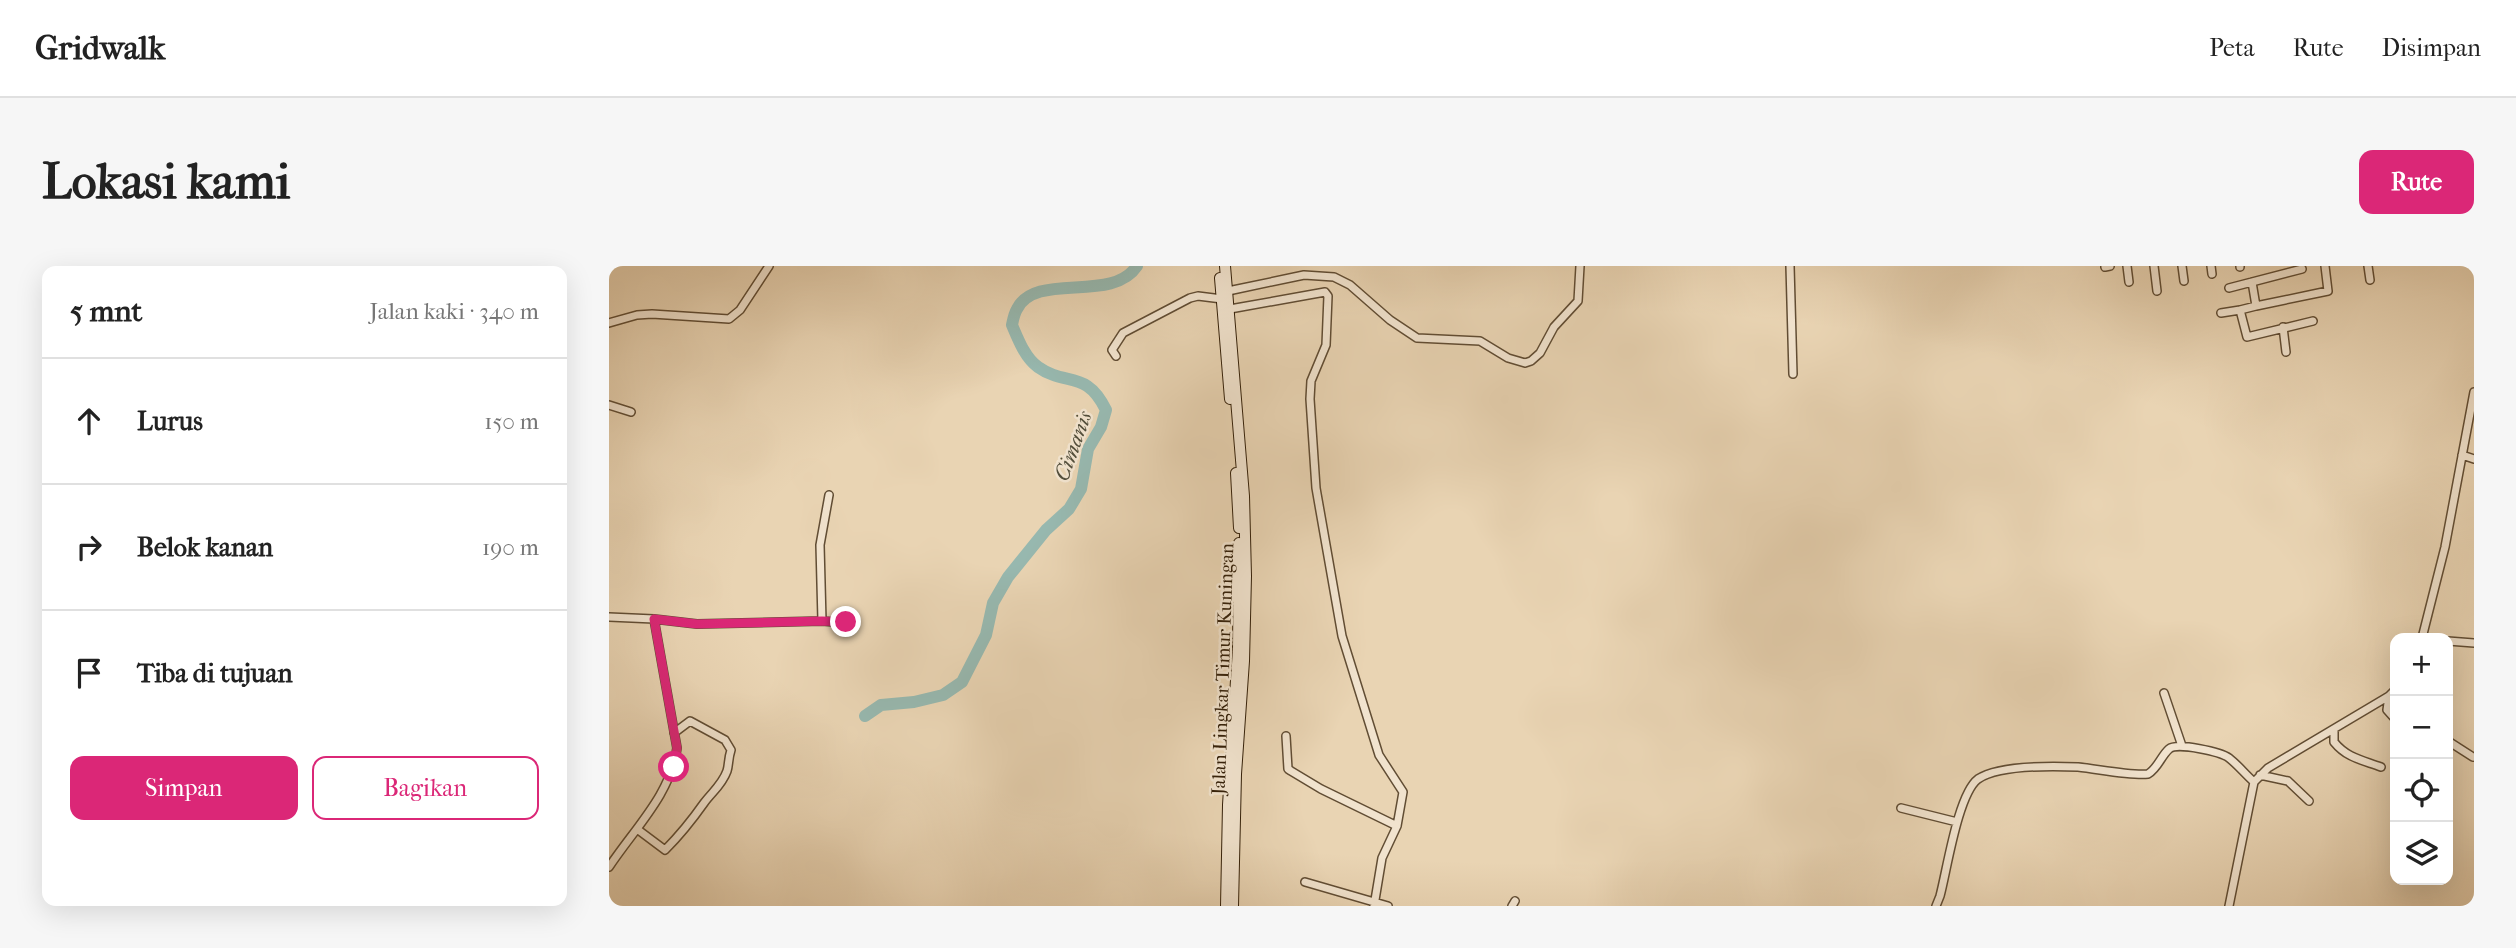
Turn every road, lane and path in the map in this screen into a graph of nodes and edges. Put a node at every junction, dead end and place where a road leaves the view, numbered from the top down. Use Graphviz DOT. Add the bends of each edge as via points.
graph roads {
  1 [pos="769,266"];
  2 [pos="1219,266"];
  3 [pos="1225,266"];
  4 [pos="1580,266"];
  5 [pos="1790,266"];
  6 [pos="2127,266"];
  7 [pos="2154,266"];
  8 [pos="2182,266"];
  9 [pos="2275,266"];
  10 [pos="2325,266"];
  11 [pos="2368,266"];
  12 [pos="2304,267"];
  13 [pos="1311,270"];
  14 [pos="2276,276"];
  15 [pos="2370,279"];
  16 [pos="2184,281"];
  17 [pos="2130,282"];
  18 [pos="2252,282"];
  19 [pos="2229,288"];
  20 [pos="2157,291"];
  21 [pos="1225,295"];
  22 [pos="2256,306"];
  23 [pos="1230,309"];
  24 [pos="2240,310"];
  25 [pos="2221,313"];
  26 [pos="2313,321"];
  27 [pos="609,323"];
  28 [pos="2283,327"];
  29 [pos="2286,352"];
  30 [pos="1116,356"];
  31 [pos="1793,374"];
  32 [pos="2474,392"];
  33 [pos="609,405"];
  34 [pos="631,412"];
  35 [pos="2462,455"];
  36 [pos="2474,459"];
  37 [pos="829,495"];
  38 [pos="609,617"];
  39 [pos="654,619"];
  40 [pos="822,621"];
  41 [pos="846,622"];
  42 [pos="2424,633"];
  43 [pos="2453,641"];
  44 [pos="2474,643"];
  45 [pos="2164,693"];
  46 [pos="2389,696"];
  47 [pos="2390,713"];
  48 [pos="2334,730"];
  49 [pos="674,733"];
  50 [pos="1286,736"];
  51 [pos="2453,744"];
  52 [pos="2182,746"];
  53 [pos="2473,757"];
  54 [pos="2381,767"];
  55 [pos="2260,775"];
  56 [pos="2254,782"];
  57 [pos="2309,800"];
  58 [pos="1901,808"];
  59 [pos="1957,822"];
  60 [pos="1397,826"];
  61 [pos="637,829"];
  62 [pos="609,867"];
  63 [pos="1305,882"];
  64 [pos="1375,904"];
  65 [pos="1226,906"];
  66 [pos="1233,906"];
  67 [pos="1388,906"];
  68 [pos="1936,906"];
  69 [pos="2229,906"];
  1 -- 27 [label="street" via="740,310 729,318 652,314"];
  2 -- 21 [label="main road, Jalan Lingkar Timur Kuningan"];
  3 -- 21 [label="main road, Jalan Lingkar Timur Kuningan"];
  4 -- 13 [label="street" via="1578,301 1554,327 1540,353 1525,363 1480,341 1417,338 1350,285"];
  5 -- 31 [label="street"];
  6 -- 17 [label="street"];
  7 -- 20 [label="street"];
  8 -- 16 [label="street"];
  9 -- 14 [label="street"];
  10 -- 22 [label="street" via="2328,291"];
  11 -- 15 [label="street"];
  12 -- 14 [label="street"];
  13 -- 21 [label="street"];
  14 -- 18 [label="street"];
  18 -- 19 [label="street"];
  18 -- 22 [label="street"];
  21 -- 23 [label="main road, Jalan Lingkar Timur Kuningan"];
  21 -- 30 [label="street" via="1194,297 1123,333 1112,350"];
  21 -- 65 [label="main road, Jalan Lingkar Timur Kuningan" via="1239,538"];
  22 -- 24 [label="street"];
  23 -- 60 [label="street" via="1325,292 1328,296 1325,345 1311,381 1316,488 1348,655 1379,755 1403,792"];
  23 -- 66 [label="main road, Jalan Lingkar Timur Kuningan" via="1246,576"];
  24 -- 25 [label="street"];
  24 -- 28 [label="street" via="2247,337"];
  26 -- 28 [label="street"];
  28 -- 29 [label="street"];
  32 -- 35 [label="street"];
  33 -- 34 [label="street"];
  35 -- 36 [label="street"];
  35 -- 42 [label="street"];
  37 -- 40 [label="street" via="820,545"];
  38 -- 39 [label="street"];
  39 -- 40 [label="street" via="697,624"];
  39 -- 49 [label="street"];
  40 -- 41 [label="street"];
  43 -- 44 [label="street"];
  45 -- 52 [label="street"];
  46 -- 47 [label="street"];
  46 -- 48 [label="street"];
  48 -- 54 [label="street" via="2334,742 2342,751"];
  48 -- 55 [label="street"];
  49 -- 61 [label="street" via="677,748 671,775"];
  49 -- 61 [label="street" via="690,721 725,740 731,750 726,772 718,788 665,850"];
  50 -- 60 [label="street" via="1291,771"];
  51 -- 53 [label="street"];
  52 -- 56 [label="street" via="2229,758"];
  52 -- 59 [label="street" via="2169,749 2148,774 2079,768 2003,769 1978,779 1970,788"];
  55 -- 56 [label="street"];
  55 -- 57 [label="street" via="2288,781"];
  56 -- 69 [label="street"];
  58 -- 59 [label="street"];
  59 -- 68 [label="street"];
  60 -- 64 [label="street" via="1382,858"];
  61 -- 62 [label="street"];
  63 -- 64 [label="street"];
  64 -- 67 [label="street"];
}
